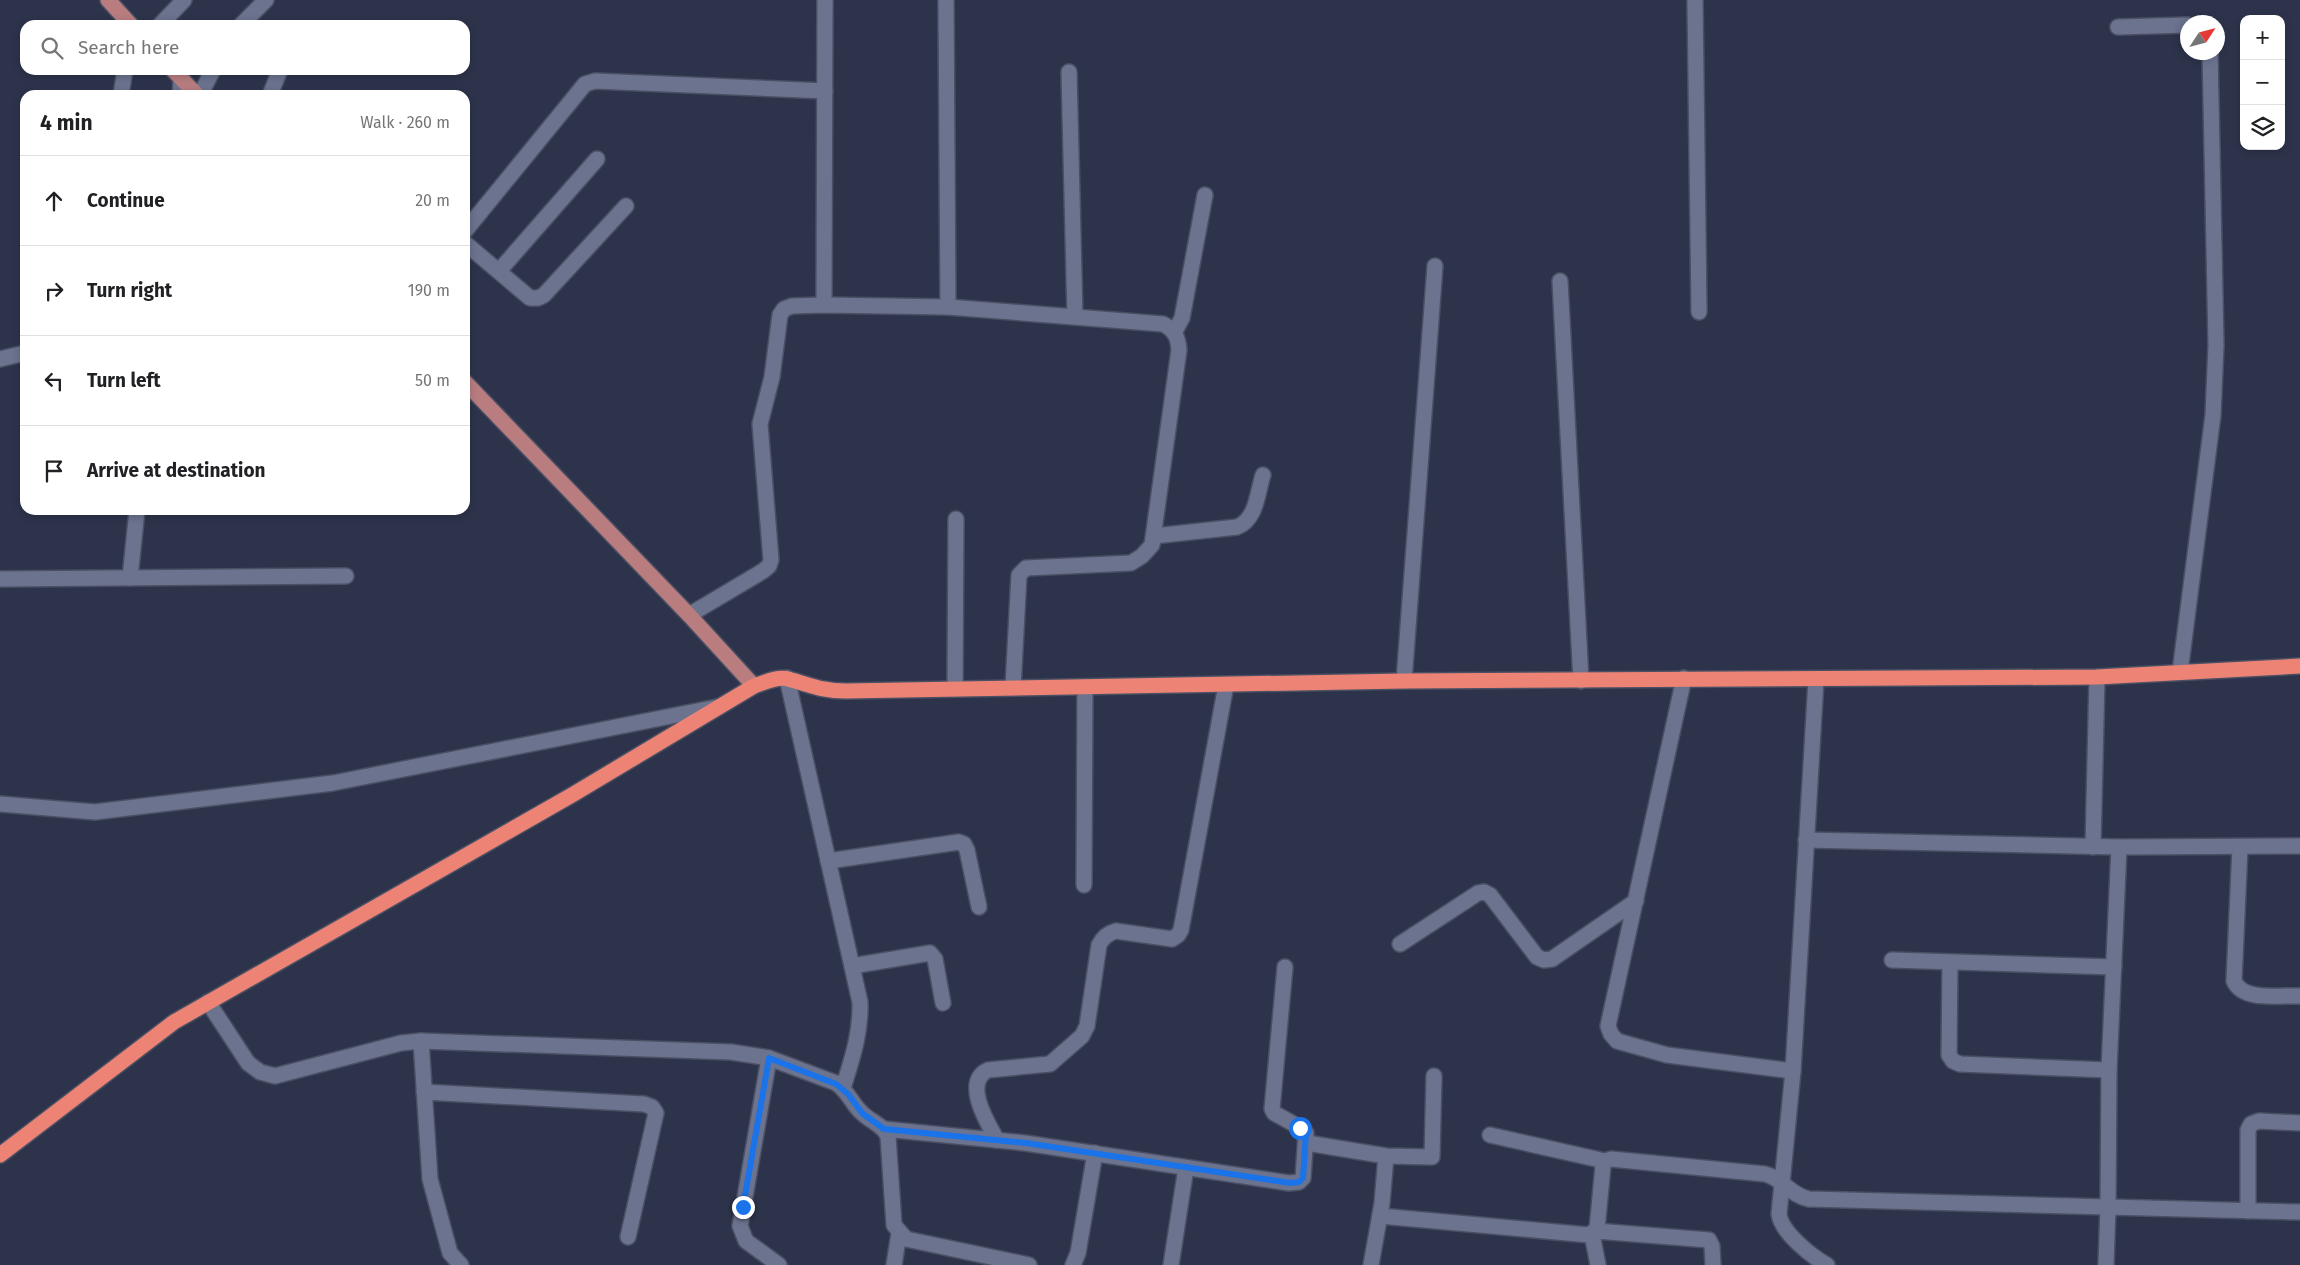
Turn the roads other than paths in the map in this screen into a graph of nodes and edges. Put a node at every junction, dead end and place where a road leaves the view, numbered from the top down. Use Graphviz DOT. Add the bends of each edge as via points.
graph roads {
  1 [pos="108,0"];
  2 [pos="184,0"];
  3 [pos="266,0"];
  4 [pos="825,0"];
  5 [pos="946,0"];
  6 [pos="1695,0"];
  7 [pos="126,20"];
  8 [pos="165,20"];
  9 [pos="246,20"];
  10 [pos="2180,25"];
  11 [pos="2118,27"];
  12 [pos="2210,60"];
  13 [pos="1069,72"];
  14 [pos="124,75"];
  15 [pos="177,75"];
  16 [pos="178,75"];
  17 [pos="210,75"];
  18 [pos="278,75"];
  19 [pos="122,90"];
  20 [pos="179,90"];
  21 [pos="193,90"];
  22 [pos="201,90"];
  23 [pos="272,90"];
  24 [pos="825,91"];
  25 [pos="597,159"];
  26 [pos="1205,195"];
  27 [pos="626,206"];
  28 [pos="470,225"];
  29 [pos="470,247"];
  30 [pos="1435,266"];
  31 [pos="499,271"];
  32 [pos="1560,280"];
  33 [pos="824,305"];
  34 [pos="948,308"];
  35 [pos="1699,312"];
  36 [pos="1075,317"];
  37 [pos="1174,333"];
  38 [pos="20,354"];
  39 [pos="0,359"];
  40 [pos="470,388"];
  41 [pos="1262,475"];
  42 [pos="136,515"];
  43 [pos="956,520"];
  44 [pos="1154,536"];
  45 [pos="346,576"];
  46 [pos="130,578"];
  47 [pos="0,579"];
  48 [pos="689,615"];
  49 [pos="2300,666"];
  50 [pos="2180,672"];
  51 [pos="2097,677"];
  52 [pos="787,678"];
  53 [pos="1684,678"];
  54 [pos="1581,680"];
  55 [pos="1816,680"];
  56 [pos="1404,681"];
  57 [pos="1226,685"];
  58 [pos="754,686"];
  59 [pos="1085,687"];
  60 [pos="1013,688"];
  61 [pos="956,689"];
  62 [pos="721,706"];
  63 [pos="0,804"];
  64 [pos="1806,840"];
  65 [pos="2300,846"];
  66 [pos="2093,847"];
  67 [pos="2119,847"];
  68 [pos="2240,847"];
  69 [pos="828,861"];
  70 [pos="1084,886"];
  71 [pos="1636,901"];
  72 [pos="979,907"];
  73 [pos="1400,944"];
  74 [pos="1892,960"];
  75 [pos="1950,962"];
  76 [pos="852,966"];
  77 [pos="1285,967"];
  78 [pos="2114,967"];
  79 [pos="2300,996"];
  80 [pos="208,1002"];
  81 [pos="943,1003"];
  82 [pos="421,1041"];
  83 [pos="769,1058"];
  84 [pos="1793,1070"];
  85 [pos="2109,1070"];
  86 [pos="1434,1076"];
  87 [pos="843,1088"];
  88 [pos="424,1092"];
  89 [pos="2300,1123"];
  90 [pos="884,1129"];
  91 [pos="1490,1135"];
  92 [pos="997,1140"];
  93 [pos="1307,1143"];
  94 [pos="1096,1154"];
  95 [pos="0,1155"];
  96 [pos="1386,1156"];
  97 [pos="1605,1161"];
  98 [pos="1186,1168"];
  99 [pos="1783,1186"];
  100 [pos="2108,1207"];
  101 [pos="2248,1211"];
  102 [pos="2300,1212"];
  103 [pos="1380,1216"];
  104 [pos="899,1232"];
  105 [pos="1594,1232"];
  106 [pos="628,1237"];
  107 [pos="461,1265"];
  108 [pos="779,1265"];
  109 [pos="894,1265"];
  110 [pos="1029,1265"];
  111 [pos="1073,1265"];
  112 [pos="1171,1265"];
  113 [pos="1371,1265"];
  114 [pos="1598,1265"];
  115 [pos="1713,1265"];
  116 [pos="1827,1265"];
  117 [pos="2106,1265"];
  1 -- 7 [label="main road"];
  2 -- 8 [label="street"];
  3 -- 9 [label="street"];
  4 -- 24 [label="street"];
  5 -- 34 [label="street"];
  6 -- 35 [label="street"];
  10 -- 11 [label="street"];
  12 -- 50 [label="street" via="2216,345 2214,405"];
  13 -- 36 [label="street"];
  14 -- 19 [label="street"];
  15 -- 20 [label="street"];
  16 -- 21 [label="main road"];
  17 -- 22 [label="street"];
  18 -- 23 [label="street"];
  24 -- 28 [label="street" via="595,81 585,84"];
  24 -- 33 [label="street"];
  25 -- 31 [label="street"];
  26 -- 37 [label="street" via="1183,312"];
  27 -- 31 [label="street" via="544,295 530,298"];
  29 -- 31 [label="street"];
  30 -- 56 [label="street"];
  32 -- 54 [label="street"];
  33 -- 34 [label="street"];
  33 -- 48 [label="street" via="792,306 780,315 772,376 760,424 769,566"];
  34 -- 36 [label="street"];
  36 -- 37 [label="street" via="1163,324 1172,328"];
  37 -- 44 [label="street" via="1179,350"];
  38 -- 39 [label="street"];
  40 -- 48 [label="main road"];
  41 -- 44 [label="street" via="1251,517 1246,523 1237,527"];
  42 -- 46 [label="street"];
  43 -- 61 [label="street"];
  44 -- 60 [label="street" via="1152,545 1131,563 1022,570 1019,575"];
  45 -- 46 [label="street"];
  46 -- 47 [label="street"];
  48 -- 58 [label="main road"];
  49 -- 50 [label="highway"];
  50 -- 51 [label="highway"];
  51 -- 55 [label="highway"];
  51 -- 66 [label="street"];
  52 -- 58 [label="highway"];
  52 -- 61 [label="highway" via="830,691"];
  52 -- 69 [label="street"];
  53 -- 54 [label="highway"];
  53 -- 55 [label="highway"];
  53 -- 71 [label="street"];
  54 -- 56 [label="highway"];
  55 -- 64 [label="street"];
  56 -- 57 [label="highway"];
  57 -- 59 [label="highway"];
  57 -- 92 [label="street" via="1181,930 1172,939 1116,931 1109,933 1099,944 1087,1026 1082,1036 1050,1064 982,1072 978,1078 979,1106"];
  58 -- 62 [label="highway"];
  59 -- 60 [label="highway"];
  59 -- 70 [label="street"];
  60 -- 61 [label="highway"];
  62 -- 63 [label="street" via="333,782 94,812"];
  62 -- 80 [label="highway" via="572,795"];
  64 -- 66 [label="street"];
  64 -- 84 [label="street"];
  65 -- 68 [label="street"];
  66 -- 67 [label="street"];
  67 -- 68 [label="street"];
  67 -- 78 [label="street"];
  68 -- 79 [label="street" via="2234,981 2246,994"];
  69 -- 72 [label="street" via="959,842 967,850"];
  69 -- 76 [label="street"];
  71 -- 73 [label="street" via="1552,959 1537,957 1490,895 1484,892"];
  71 -- 84 [label="street" via="1608,1026 1617,1041 1683,1058"];
  74 -- 75 [label="street"];
  75 -- 78 [label="street"];
  75 -- 85 [label="street" via="1949,1055 1953,1061 1960,1064"];
  76 -- 81 [label="street" via="930,953 935,959"];
  76 -- 87 [label="street" via="861,1020"];
  77 -- 93 [label="street" via="1272,1109 1304,1130"];
  78 -- 85 [label="street"];
  80 -- 82 [label="street" via="248,1063 260,1072 275,1076 401,1043"];
  80 -- 95 [label="highway" via="174,1022"];
  82 -- 83 [label="street" via="731,1052"];
  82 -- 88 [label="street"];
  83 -- 87 [label="street"];
  83 -- 108 [label="street" via="740,1226 746,1241"];
  84 -- 99 [label="street"];
  85 -- 100 [label="street"];
  86 -- 96 [label="street" via="1432,1157"];
  87 -- 90 [label="street" via="862,1113"];
  88 -- 106 [label="street" via="652,1107 656,1113"];
  88 -- 107 [label="street" via="432,1192 450,1253"];
  89 -- 101 [label="street" via="2259,1121 2251,1124 2248,1130"];
  90 -- 92 [label="street"];
  90 -- 104 [label="street" via="888,1136 894,1225"];
  91 -- 97 [label="street"];
  92 -- 94 [label="street"];
  93 -- 96 [label="street"];
  93 -- 98 [label="street" via="1303,1178 1299,1182"];
  94 -- 98 [label="street"];
  94 -- 111 [label="street"];
  96 -- 103 [label="street"];
  97 -- 99 [label="street" via="1765,1174"];
  97 -- 105 [label="street"];
  98 -- 112 [label="street"];
  99 -- 100 [label="street" via="1809,1199"];
  99 -- 116 [label="street" via="1780,1222 1814,1257"];
  100 -- 101 [label="street"];
  100 -- 117 [label="street"];
  101 -- 102 [label="street"];
  103 -- 105 [label="street"];
  103 -- 113 [label="street"];
  104 -- 109 [label="street"];
  104 -- 110 [label="street" via="906,1239"];
  105 -- 114 [label="street"];
  105 -- 115 [label="street" via="1709,1240"];
}
